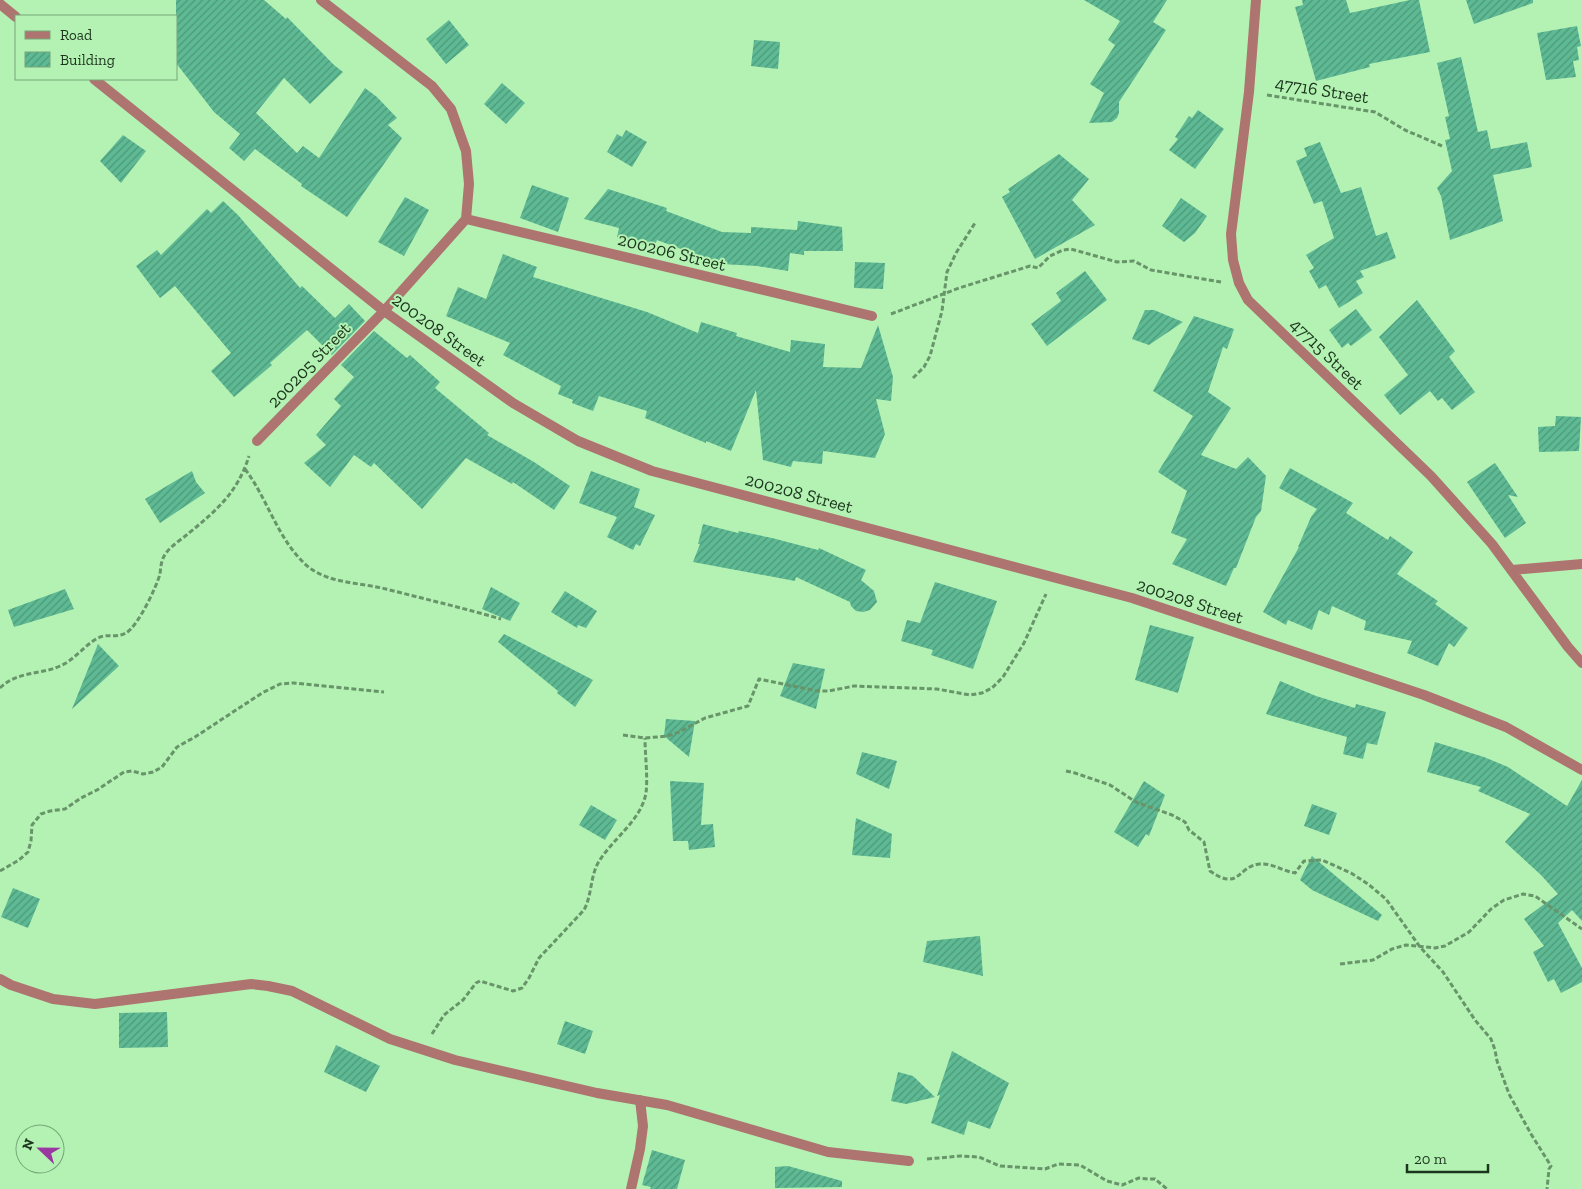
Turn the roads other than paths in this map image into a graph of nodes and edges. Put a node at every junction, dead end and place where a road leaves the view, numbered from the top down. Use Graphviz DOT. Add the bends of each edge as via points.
graph roads {
  1 [pos="321,0"];
  2 [pos="1256,0"];
  3 [pos="0,4"];
  4 [pos="15,16"];
  5 [pos="95,80"];
  6 [pos="466,219"];
  7 [pos="384,311"];
  8 [pos="872,316"];
  9 [pos="257,441"];
  10 [pos="1582,564"];
  11 [pos="1512,570"];
  12 [pos="1582,663"];
  13 [pos="1582,770"];
  14 [pos="0,978"];
  15 [pos="640,1100"];
  16 [pos="909,1161"];
  17 [pos="630,1189"];
  1 -- 6 [label="street" via="432,86 451,109 466,151 469,184"];
  2 -- 11 [label="street, 47715 Street" via="1249,92 1231,234 1239,283 1248,300 1431,476"];
  3 -- 4 [label="street"];
  5 -- 7 [label="street, 200208 Street"];
  6 -- 7 [label="street, 200205 Street"];
  6 -- 8 [label="street, 200206 Street"];
  7 -- 9 [label="street, 200205 Street"];
  7 -- 13 [label="street, 200208 Street" via="513,403 578,441 643,467 1132,598 1506,726"];
  10 -- 11 [label="street"];
  11 -- 12 [label="street, 47715 Street"];
  14 -- 15 [label="street" via="53,999 95,1004 251,984 268,986 292,991 390,1039 455,1060"];
  15 -- 16 [label="street" via="828,1152"];
  15 -- 17 [label="street" via="643,1126"];
}
